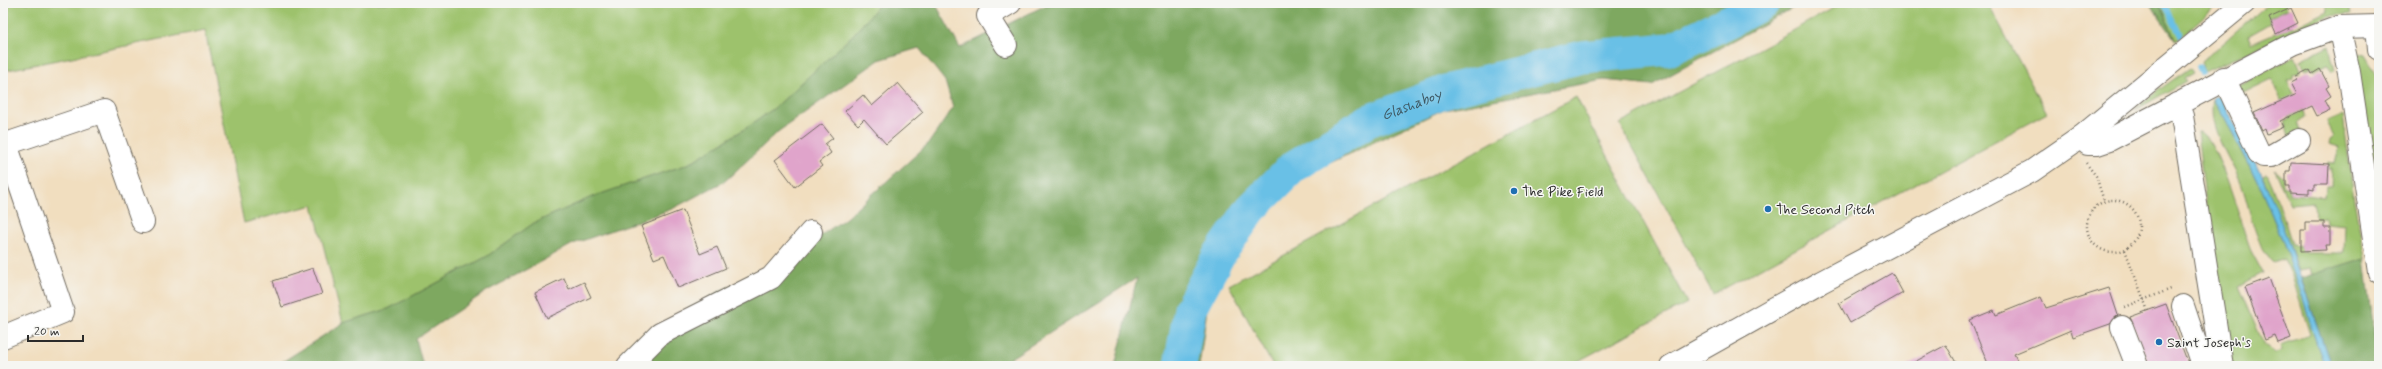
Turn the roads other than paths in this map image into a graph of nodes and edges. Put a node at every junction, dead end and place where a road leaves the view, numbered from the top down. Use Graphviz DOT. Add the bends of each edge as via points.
graph roads {
  1 [pos="1010,3"];
  2 [pos="2244,3"];
  3 [pos="2378,26"];
  4 [pos="2339,27"];
  5 [pos="1006,45"];
  6 [pos="2379,49"];
  7 [pos="2224,78"];
  8 [pos="2177,104"];
  9 [pos="2081,137"];
  10 [pos="2299,140"];
  11 [pos="143,222"];
  12 [pos="810,232"];
  13 [pos="2379,272"];
  14 [pos="2183,306"];
  15 [pos="2122,327"];
  16 [pos="3,337"];
  17 [pos="628,366"];
  18 [pos="1671,366"];
  19 [pos="2137,366"];
  20 [pos="2202,366"];
  21 [pos="2222,366"];
  1 -- 5 [label="street" via="988,16"];
  2 -- 9 [label="street"];
  3 -- 4 [label="street"];
  3 -- 6 [label="street"];
  4 -- 7 [label="street" via="2293,44"];
  4 -- 13 [label="street" via="2349,72"];
  7 -- 8 [label="street"];
  7 -- 10 [label="street" via="2259,153 2271,156"];
  8 -- 9 [label="street" via="2097,144 2088,144"];
  8 -- 21 [label="street" via="2182,116"];
  9 -- 18 [label="street" via="2032,170 1821,282"];
  11 -- 16 [label="street" via="104,111 6,144 63,312"];
  12 -- 17 [label="street" via="771,278 660,334"];
  14 -- 20 [label="street"];
  15 -- 19 [label="street"];
}
